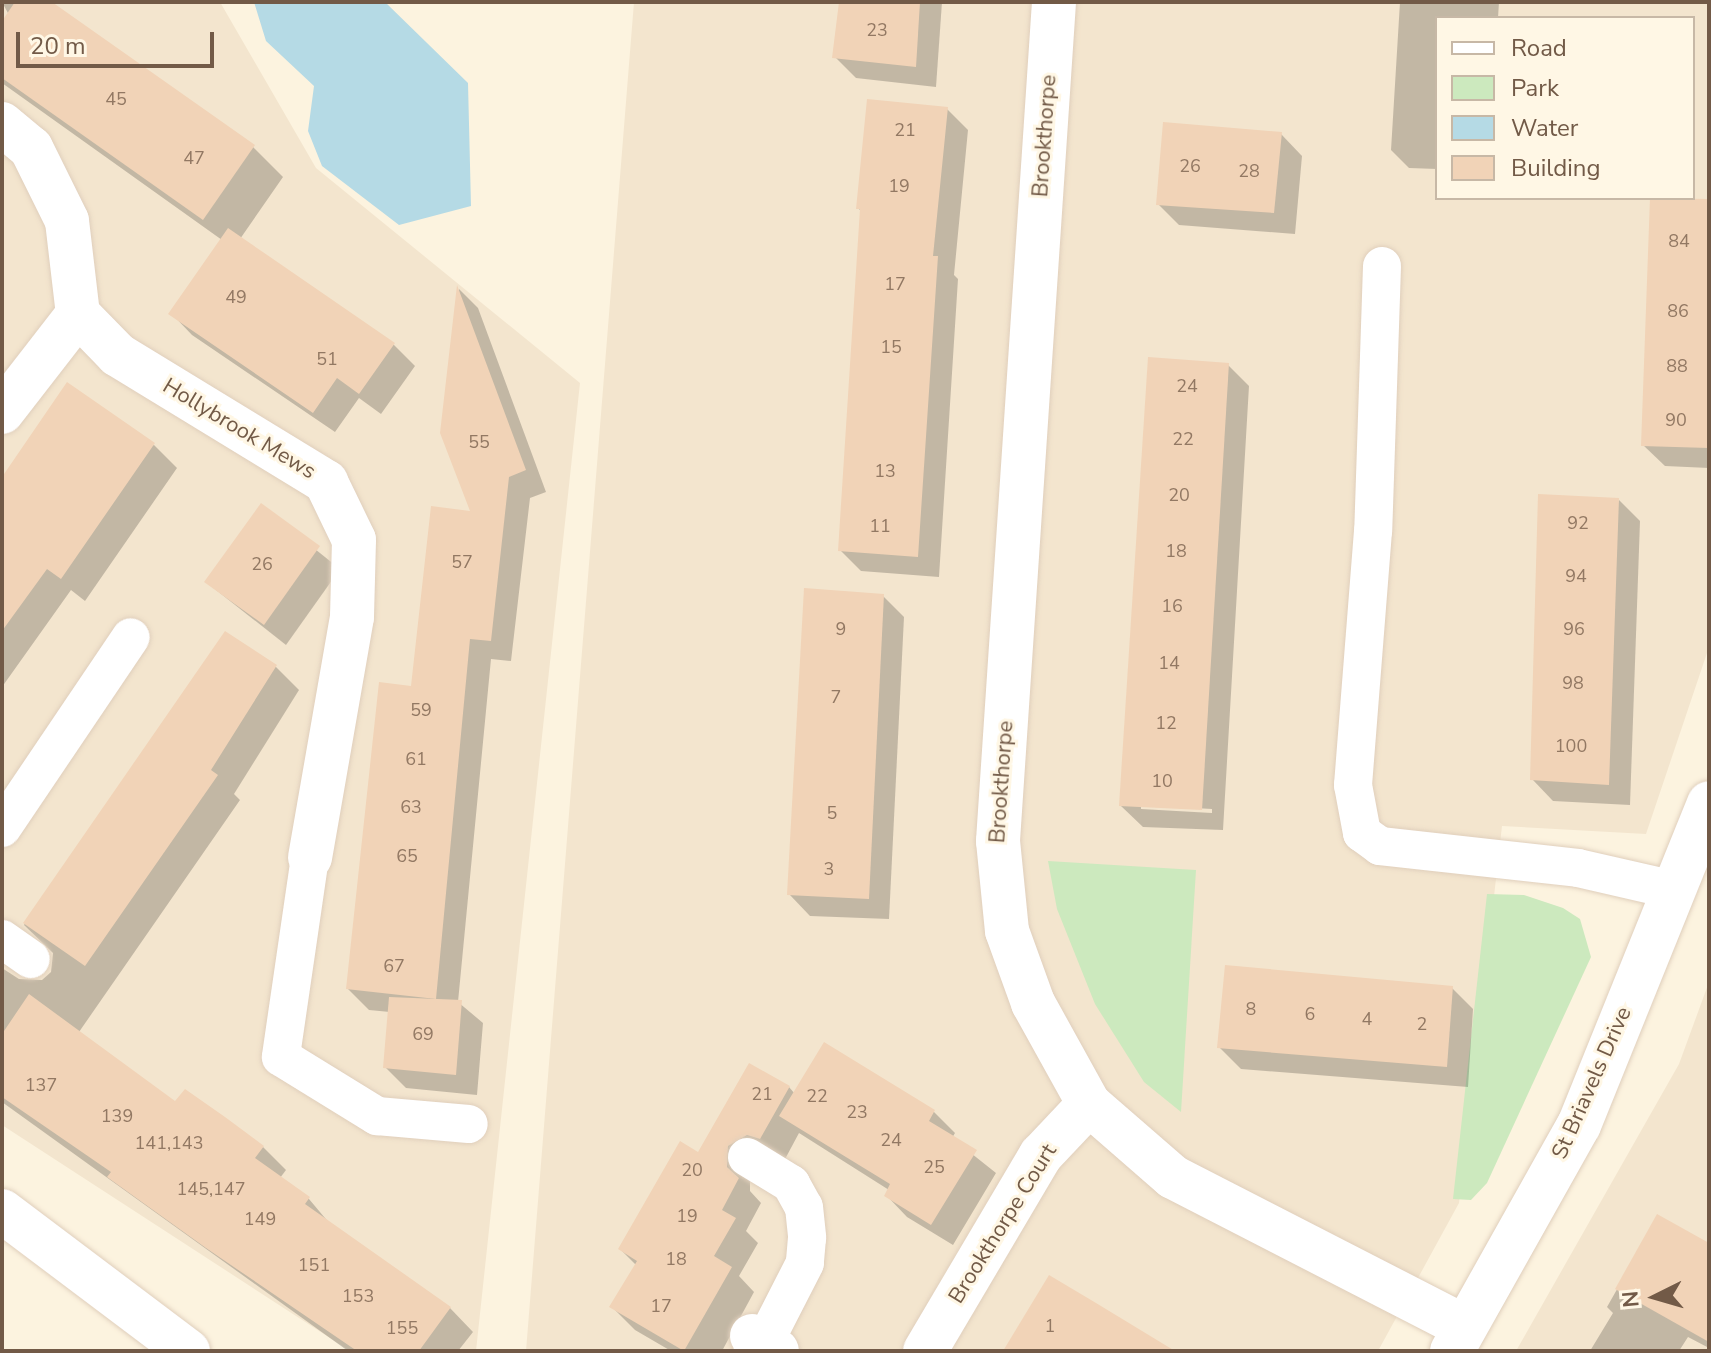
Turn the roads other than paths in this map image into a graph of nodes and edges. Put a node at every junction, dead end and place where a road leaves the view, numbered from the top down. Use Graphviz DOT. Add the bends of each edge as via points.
graph roads {
  1 [pos="1054,2"];
  2 [pos="2,124"];
  3 [pos="1382,266"];
  4 [pos="78,314"];
  5 [pos="2,412"];
  6 [pos="131,637"];
  7 [pos="1709,803"];
  8 [pos="2,828"];
  9 [pos="310,857"];
  10 [pos="1674,890"];
  11 [pos="1089,1104"];
  12 [pos="469,1124"];
  13 [pos="747,1157"];
  14 [pos="2,1211"];
  15 [pos="1459,1339"];
  16 [pos="761,1345"];
  17 [pos="188,1351"];
  18 [pos="925,1351"];
  1 -- 11 [label="street, Brookthorpe" via="997,867 1007,931 1033,1003"];
  2 -- 4 [label="street" via="31,148 67,221"];
  3 -- 10 [label="lane" via="1373,531 1353,785 1362,833 1380,846 1578,868"];
  4 -- 5 [label="street"];
  4 -- 9 [label="street, Hollybrook Mews" via="118,355 326,482 354,540 352,617"];
  6 -- 8 [label="lane"];
  7 -- 10 [label="street, St Briavels Drive"];
  9 -- 12 [label="lane" via="281,1057 377,1116"];
  10 -- 15 [label="street, St Briavels Drive" via="1579,1125"];
  11 -- 15 [label="street, Brookthorpe" via="1173,1177"];
  11 -- 18 [label="street, Brookthorpe Court" via="1041,1155"];
  13 -- 16 [label="lane" via="791,1184 804,1207 805,1263"];
  14 -- 17 [label="street"];
}
